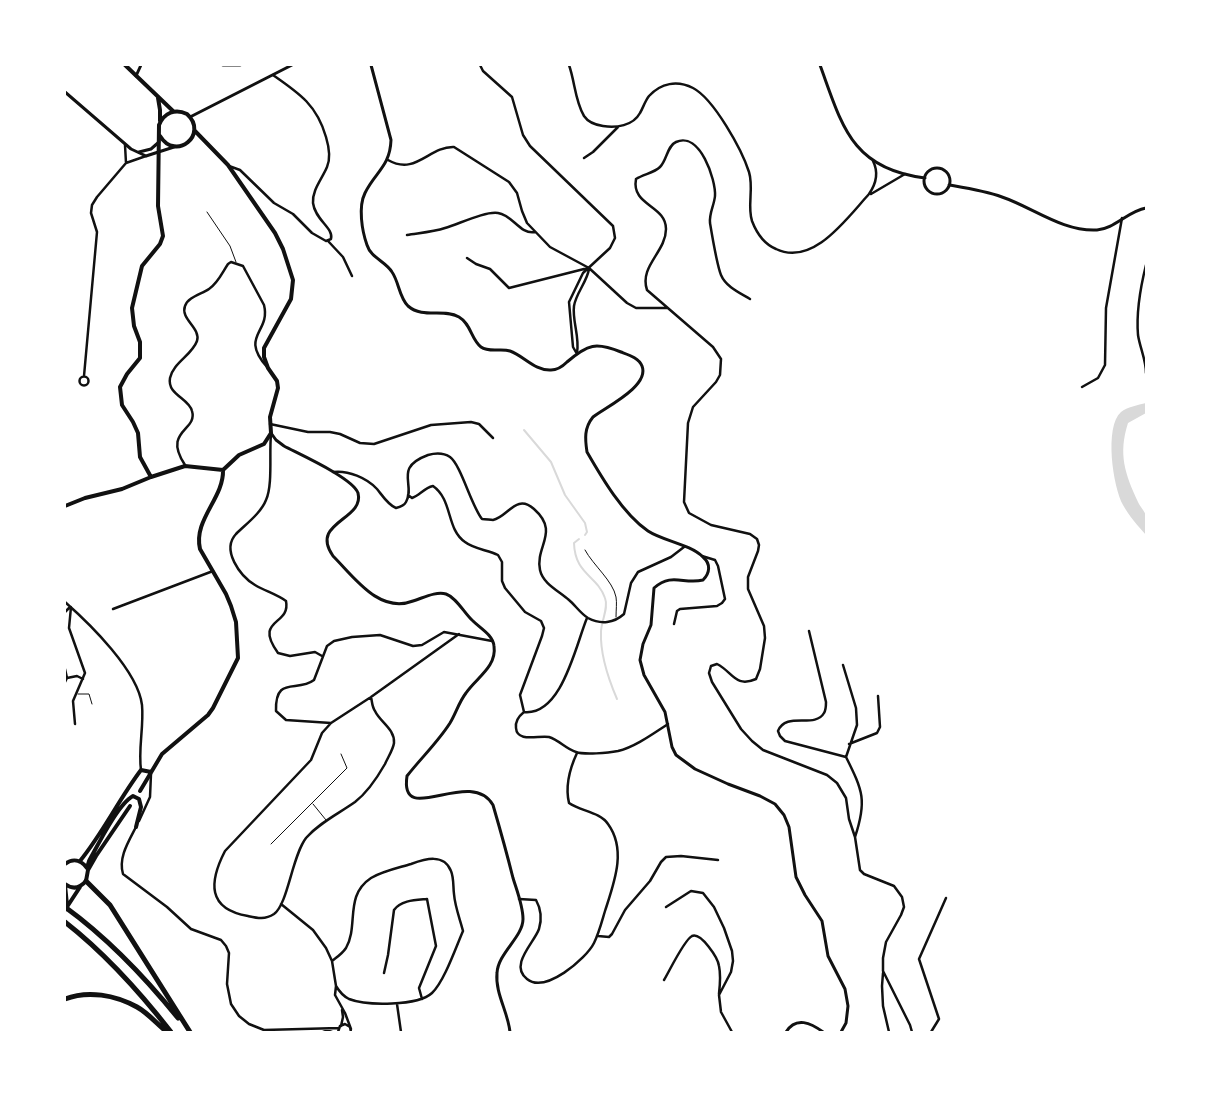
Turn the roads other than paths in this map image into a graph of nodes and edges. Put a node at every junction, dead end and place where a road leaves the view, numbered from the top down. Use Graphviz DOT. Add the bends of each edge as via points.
graph roads {
  1 [pos="125,65"];
  2 [pos="140,65"];
  3 [pos="224,65"];
  4 [pos="240,65"];
  5 [pos="292,65"];
  6 [pos="371,65"];
  7 [pos="480,65"];
  8 [pos="570,65"];
  9 [pos="820,65"];
  10 [pos="273,74"];
  11 [pos="136,76"];
  12 [pos="65,92"];
  13 [pos="157,96"];
  14 [pos="173,111"];
  15 [pos="190,117"];
  16 [pos="160,123"];
  17 [pos="619,126"];
  18 [pos="195,131"];
  19 [pos="160,136"];
  20 [pos="160,141"];
  21 [pos="125,144"];
  22 [pos="175,146"];
  23 [pos="137,152"];
  24 [pos="159,152"];
  25 [pos="146,156"];
  26 [pos="584,158"];
  27 [pos="388,160"];
  28 [pos="874,161"];
  29 [pos="126,163"];
  30 [pos="228,165"];
  31 [pos="905,174"];
  32 [pos="925,178"];
  33 [pos="949,185"];
  34 [pos="870,194"];
  35 [pos="1146,208"];
  36 [pos="208,212"];
  37 [pos="1122,218"];
  38 [pos="535,232"];
  39 [pos="406,235"];
  40 [pos="328,241"];
  41 [pos="467,258"];
  42 [pos="236,262"];
  43 [pos="1146,265"];
  44 [pos="589,268"];
  45 [pos="352,276"];
  46 [pos="750,299"];
  47 [pos="667,308"];
  48 [pos="577,354"];
  49 [pos="268,368"];
  50 [pos="1146,373"];
  51 [pos="84,376"];
  52 [pos="1082,387"];
  53 [pos="269,424"];
  54 [pos="271,433"];
  55 [pos="494,438"];
  56 [pos="185,466"];
  57 [pos="223,470"];
  58 [pos="333,472"];
  59 [pos="151,477"];
  60 [pos="408,495"];
  61 [pos="65,506"];
  62 [pos="684,547"];
  63 [pos="586,550"];
  64 [pos="702,556"];
  65 [pos="213,571"];
  66 [pos="65,602"];
  67 [pos="70,607"];
  68 [pos="113,609"];
  69 [pos="65,612"];
  70 [pos="589,619"];
  71 [pos="617,620"];
  72 [pos="674,624"];
  73 [pos="809,631"];
  74 [pos="459,634"];
  75 [pos="493,641"];
  76 [pos="322,656"];
  77 [pos="843,666"];
  78 [pos="65,670"];
  79 [pos="83,679"];
  80 [pos="66,680"];
  81 [pos="76,693"];
  82 [pos="878,696"];
  83 [pos="371,697"];
  84 [pos="92,704"];
  85 [pos="524,712"];
  86 [pos="331,723"];
  87 [pos="75,724"];
  88 [pos="668,724"];
  89 [pos="849,744"];
  90 [pos="577,753"];
  91 [pos="342,754"];
  92 [pos="846,757"];
  93 [pos="141,770"];
  94 [pos="151,772"];
  95 [pos="140,791"];
  96 [pos="312,804"];
  97 [pos="130,806"];
  98 [pos="326,821"];
  99 [pos="136,826"];
  100 [pos="855,837"];
  101 [pos="102,838"];
  102 [pos="271,844"];
  103 [pos="65,856"];
  104 [pos="718,860"];
  105 [pos="80,861"];
  106 [pos="67,863"];
  107 [pos="88,869"];
  108 [pos="86,881"];
  109 [pos="65,885"];
  110 [pos="80,887"];
  111 [pos="946,898"];
  112 [pos="519,899"];
  113 [pos="281,904"];
  114 [pos="666,907"];
  115 [pos="66,908"];
  116 [pos="65,922"];
  117 [pos="597,935"];
  118 [pos="332,962"];
  119 [pos="883,971"];
  120 [pos="384,973"];
  121 [pos="664,980"];
  122 [pos="336,986"];
  123 [pos="719,995"];
  124 [pos="65,999"];
  125 [pos="422,999"];
  126 [pos="397,1004"];
  127 [pos="342,1008"];
  128 [pos="340,1027"];
  129 [pos="319,1028"];
  130 [pos="351,1031"];
  131 [pos="167,1032"];
  132 [pos="171,1032"];
  133 [pos="189,1032"];
  134 [pos="332,1032"];
  135 [pos="338,1032"];
  136 [pos="402,1032"];
  137 [pos="510,1032"];
  138 [pos="732,1032"];
  139 [pos="786,1032"];
  140 [pos="823,1032"];
  141 [pos="841,1032"];
  142 [pos="889,1032"];
  143 [pos="912,1032"];
  144 [pos="931,1032"];
  1 -- 11 [label="main road"];
  2 -- 11 [label="street"];
  3 -- 4 [label="street"];
  5 -- 10 [label="street"];
  6 -- 27 [label="street" via="391,140"];
  7 -- 44 [label="street" via="483,72 512,97 523,135 530,146 613,226 615,238 610,248"];
  8 -- 17 [label="street" via="586,119 596,125"];
  9 -- 28 [label="street" via="843,125 859,148"];
  10 -- 15 [label="street"];
  10 -- 40 [label="street" via="309,102 321,120 329,155 313,201 318,218 331,232"];
  11 -- 13 [label="main road"];
  12 -- 21 [label="street"];
  13 -- 14 [label="main road"];
  13 -- 16 [label="main road"];
  14 -- 15 [label="main road"];
  14 -- 16 [label="main road"];
  15 -- 18 [label="main road"];
  16 -- 19 [label="main road"];
  17 -- 26 [label="street"];
  17 -- 34 [label="street" via="639,116 648,97 669,84 680,83 702,94 728,129 749,173 752,220 757,232 766,245 784,253 801,252 831,237"];
  18 -- 22 [label="main road" via="188,143"];
  18 -- 30 [label="main road"];
  19 -- 20 [label="main road"];
  19 -- 22 [label="main road" via="167,144"];
  20 -- 23 [label="street" via="147,151"];
  20 -- 24 [label="main road"];
  21 -- 23 [label="street"];
  21 -- 29 [label="street"];
  22 -- 24 [label="street"];
  23 -- 25 [label="street"];
  24 -- 25 [label="street"];
  24 -- 59 [label="main road" via="158,206 163,236 142,266 132,308 140,342 140,358 120,387 122,406 136,428 140,457"];
  25 -- 29 [label="street"];
  27 -- 38 [label="street" via="396,165 413,164 447,146 454,147 509,182"];
  27 -- 48 [label="street" via="365,193 362,220 370,252 394,274 408,306 431,314 457,315 464,320 482,348 506,350 550,370 562,367"];
  28 -- 31 [label="street"];
  28 -- 34 [label="street" via="877,177"];
  29 -- 51 [label="street" via="92,205 97,232"];
  30 -- 40 [label="street" via="240,170 312,233"];
  30 -- 49 [label="main road" via="275,233 293,280 291,299 264,348"];
  31 -- 32 [label="street"];
  31 -- 34 [label="street"];
  32 -- 33 [label="street" via="926,188 932,193 941,193"];
  32 -- 33 [label="street" via="930,170 942,169 948,174"];
  33 -- 37 [label="street" via="1003,197 1082,228 1098,230"];
  35 -- 37 [label="street"];
  36 -- 42 [label="lane" via="230,246"];
  37 -- 52 [label="street" via="1106,308 1105,365 1098,378"];
  38 -- 39 [label="street" via="526,232 498,213"];
  38 -- 44 [label="street" via="550,247"];
  40 -- 45 [label="street" via="343,257"];
  41 -- 44 [label="street" via="490,269 509,288"];
  42 -- 49 [label="street" via="248,273 264,305 266,312 256,337 255,350"];
  42 -- 56 [label="street" via="228,264 212,287 184,307 197,341 173,371 170,385 193,412 192,420 177,441 179,456"];
  43 -- 50 [label="street" via="1138,300 1138,337"];
  44 -- 47 [label="street" via="626,304 636,308"];
  44 -- 48 [label="street" via="575,303"];
  44 -- 48 [label="street" via="583,273 569,306"];
  46 -- 47 [label="street" via="728,285 721,275 710,221 715,196 713,183 701,150 692,142 682,140 674,142 660,167 636,179 635,186 637,194 663,217 667,227 665,239 645,274 644,282 647,290"];
  47 -- 100 [label="street" via="713,347 722,366 716,382 693,407 688,423 686,508 711,525 750,534 759,545 747,583 766,638 760,669 756,679 746,683 737,681 717,664 711,666 708,673 741,729 756,745 828,775 838,783 846,798"];
  48 -- 62 [label="street" via="602,345 633,357 642,366 644,374 638,385 587,423 587,452 628,514 648,531"];
  49 -- 53 [label="main road" via="278,388"];
  53 -- 54 [label="main road"];
  53 -- 55 [label="street" via="308,432 330,432 360,443 374,444 431,425 471,422 479,424"];
  54 -- 57 [label="main road" via="264,444 239,455"];
  54 -- 58 [label="street" via="284,446"];
  54 -- 76 [label="street" via="268,498 232,538 230,552 242,573 254,584 286,601 288,608 270,627 269,633 278,653 290,656 315,652"];
  56 -- 57 [label="main road"];
  56 -- 59 [label="main road"];
  57 -- 65 [label="main road" via="220,487 198,539"];
  58 -- 60 [label="street" via="342,471 364,479 393,507 402,506"];
  58 -- 75 [label="street" via="353,486 358,492 358,501 354,509 328,533 326,541 333,556 380,600 409,603 436,594 447,594"];
  59 -- 61 [label="main road"];
  60 -- 70 [label="street" via="406,477 409,468 414,462 440,453 452,460 482,519 498,518 517,504 534,509 547,531 540,556 541,573 551,587"];
  60 -- 85 [label="street" via="412,498 433,486 438,489 459,536 466,544 498,555 505,588 525,612 543,624 542,636 520,695"];
  62 -- 64 [label="street"];
  62 -- 71 [label="street" via="671,557 638,572 631,583 624,614"];
  63 -- 71 [label="lane" via="613,589"];
  64 -- 72 [label="street" via="715,560 725,599 717,606 680,609"];
  64 -- 88 [label="street" via="709,564 703,580 673,579 654,588 651,625 640,660"];
  65 -- 68 [label="street"];
  65 -- 94 [label="main road" via="236,622 238,658 208,715 162,754"];
  66 -- 67 [label="street"];
  67 -- 69 [label="street"];
  67 -- 79 [label="street" via="69,628 85,673"];
  67 -- 93 [label="street" via="127,667 133,678 142,704"];
  70 -- 71 [label="street"];
  70 -- 85 [label="street" via="554,696 540,710"];
  73 -- 92 [label="street" via="826,702 825,713 814,720 786,722 778,731 786,741"];
  74 -- 75 [label="street"];
  74 -- 76 [label="street" via="444,632 414,646 380,635 361,635 334,641"];
  74 -- 83 [label="street"];
  75 -- 112 [label="street" via="492,662 465,694 440,737 407,776 406,784 408,792 421,800 461,790 490,798"];
  76 -- 86 [label="street" via="314,680 282,689 276,700 276,711 286,720"];
  77 -- 89 [label="street" via="856,708 857,725"];
  78 -- 80 [label="street"];
  79 -- 80 [label="street" via="77,676"];
  79 -- 81 [label="street"];
  81 -- 84 [label="lane" via="89,694"];
  81 -- 87 [label="street" via="73,701"];
  82 -- 89 [label="street" via="878,733"];
  83 -- 86 [label="street"];
  83 -- 98 [label="street" via="375,712 392,732 394,742 390,754 370,788"];
  85 -- 90 [label="street" via="516,724 520,736 547,737"];
  86 -- 113 [label="street" via="322,733 311,760 226,851 217,868 214,888 224,908 239,915 263,918 275,914"];
  88 -- 90 [label="street" via="617,751"];
  88 -- 141 [label="street" via="676,755 695,769 775,804 784,815 789,827 796,877 822,921 828,956 845,989 848,1006"];
  89 -- 92 [label="street"];
  90 -- 117 [label="street" via="570,772 568,802 604,819 617,847 618,869"];
  91 -- 96 [label="lane" via="346,768"];
  92 -- 100 [label="street" via="862,798 862,816"];
  93 -- 94 [label="main road"];
  93 -- 105 [label="main road"];
  94 -- 95 [label="main road"];
  94 -- 99 [label="street" via="150,797"];
  96 -- 98 [label="lane"];
  96 -- 102 [label="lane"];
  97 -- 107 [label="main road"];
  98 -- 113 [label="street" via="299,849"];
  99 -- 101 [label="main road" via="141,807 139,799 134,796 124,804"];
  99 -- 129 [label="street" via="122,857 123,874 191,930 221,940 226,946 227,984 231,1004 239,1016 264,1030"];
  100 -- 119 [label="street" via="860,870 894,886 902,897 904,907 886,942"];
  101 -- 105 [label="main road"];
  101 -- 107 [label="main road"];
  103 -- 106 [label="main road"];
  104 -- 117 [label="street" via="666,857 625,910 612,934 609,937"];
  105 -- 106 [label="main road"];
  105 -- 107 [label="main road"];
  107 -- 108 [label="main road"];
  108 -- 110 [label="main road"];
  108 -- 133 [label="highway" via="110,904"];
  109 -- 110 [label="main road"];
  109 -- 115 [label="main road"];
  110 -- 115 [label="main road"];
  111 -- 144 [label="street" via="919,960 939,1019"];
  112 -- 117 [label="street" via="536,900 539,906 538,931 523,955 521,968 526,979 535,984 547,983 586,955"];
  112 -- 137 [label="street" via="523,921 500,959 496,972"];
  113 -- 118 [label="street" via="313,930"];
  114 -- 123 [label="street" via="691,891 703,893 714,907 734,961"];
  115 -- 133 [label="highway" via="112,944"];
  116 -- 132 [label="highway" via="103,953"];
  118 -- 122 [label="street"];
  118 -- 125 [label="street" via="346,947 354,900 371,878 426,859 438,859 451,871 463,931 438,986 431,995"];
  119 -- 142 [label="street" via="883,1006"];
  119 -- 143 [label="street"];
  120 -- 125 [label="street" via="394,910 397,905 427,899 436,946 419,988"];
  121 -- 123 [label="street" via="691,937 702,938 718,960"];
  122 -- 126 [label="street" via="349,999"];
  122 -- 127 [label="street" via="335,996"];
  123 -- 138 [label="street" via="721,1012"];
  124 -- 131 [label="highway" via="74,995 97,994 117,998 138,1007"];
  125 -- 126 [label="street"];
  126 -- 136 [label="street"];
  127 -- 128 [label="street"];
  127 -- 130 [label="street"];
  128 -- 129 [label="street"];
  128 -- 130 [label="street" via="347,1024"];
  128 -- 135 [label="street"];
  129 -- 134 [label="street"];
  139 -- 140 [label="street" via="801,1021"];
}
